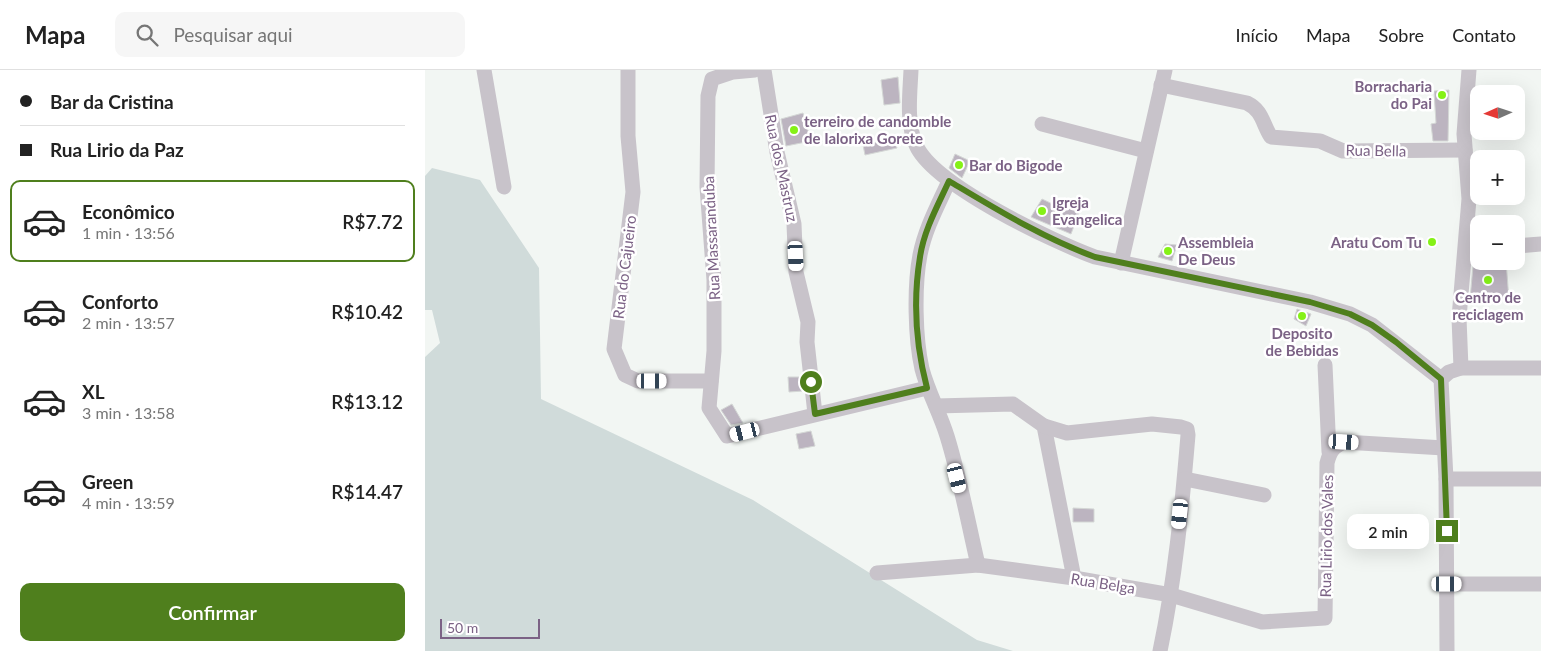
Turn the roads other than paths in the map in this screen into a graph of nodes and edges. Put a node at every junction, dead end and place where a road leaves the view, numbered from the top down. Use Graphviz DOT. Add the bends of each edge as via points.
graph roads {
  1 [pos="484,70"];
  2 [pos="628,70"];
  3 [pos="755,70"];
  4 [pos="764,70"];
  5 [pos="911,70"];
  6 [pos="1165,70"];
  7 [pos="1469,70"];
  8 [pos="1161,85"];
  9 [pos="1042,124"];
  10 [pos="1465,150"];
  11 [pos="1146,151"];
  12 [pos="949,181"];
  13 [pos="504,187"];
  14 [pos="1470,224"];
  15 [pos="1541,244"];
  16 [pos="1525,245"];
  17 [pos="1470,256"];
  18 [pos="1121,263"];
  19 [pos="1325,365"];
  20 [pos="1461,368"];
  21 [pos="1541,368"];
  22 [pos="1441,379"];
  23 [pos="711,382"];
  24 [pos="927,388"];
  25 [pos="936,406"];
  26 [pos="815,414"];
  27 [pos="1044,426"];
  28 [pos="1444,448"];
  29 [pos="1329,452"];
  30 [pos="1185,479"];
  31 [pos="1445,479"];
  32 [pos="1541,479"];
  33 [pos="1264,495"];
  34 [pos="978,565"];
  35 [pos="877,573"];
  36 [pos="1074,578"];
  37 [pos="1447,584"];
  38 [pos="1541,584"];
  39 [pos="1171,595"];
  40 [pos="1325,618"];
  41 [pos="1160,651"];
  42 [pos="1447,651"];
  1 -- 13 [label="street"];
  2 -- 23 [label="street, Rua do Cajueiro" via="628,136 633,192 614,350 625,375 638,381"];
  3 -- 23 [label="street, Rua Massaranduba" via="733,72 712,79 708,96 707,187 714,289"];
  4 -- 26 [label="street, Rua dos Mastruz" via="777,152 794,224 797,272 808,322 807,342"];
  5 -- 12 [label="street" via="911,127 917,146 928,164"];
  6 -- 8 [label="street"];
  7 -- 10 [label="street"];
  8 -- 10 [label="street, Rua Bella" via="1247,103 1262,114 1262,123 1271,137 1320,141 1343,151"];
  8 -- 11 [label="street"];
  9 -- 11 [label="street"];
  10 -- 14 [label="street"];
  11 -- 18 [label="street"];
  12 -- 18 [label="street" via="1071,248"];
  12 -- 24 [label="street" via="927,230 917,282 917,336"];
  15 -- 16 [label="street"];
  17 -- 20 [label="street" via="1459,318"];
  18 -- 22 [label="street" via="1310,302 1350,314 1396,342"];
  19 -- 29 [label="street"];
  20 -- 21 [label="street"];
  20 -- 22 [label="street"];
  22 -- 28 [label="street"];
  23 -- 26 [label="street, Rua Massaranduba" via="709,408 727,436"];
  24 -- 25 [label="street"];
  24 -- 26 [label="street"];
  25 -- 27 [label="street" via="1013,404"];
  25 -- 34 [label="street" via="947,436"];
  27 -- 30 [label="street" via="1067,433 1152,424 1187,429"];
  27 -- 36 [label="street"];
  28 -- 29 [label="street, Rua Lirio dos Vales" via="1344,442"];
  28 -- 31 [label="street"];
  29 -- 40 [label="street, Rua Lirio dos Vales"];
  30 -- 33 [label="street"];
  30 -- 39 [label="street"];
  31 -- 32 [label="street"];
  31 -- 37 [label="street"];
  34 -- 35 [label="street, Rua Belga"];
  34 -- 36 [label="street, Rua Belga"];
  36 -- 39 [label="street, Rua Belga"];
  37 -- 38 [label="street"];
  37 -- 42 [label="street"];
  39 -- 40 [label="street, Rua Belga" via="1262,622"];
  39 -- 41 [label="street"];
}
